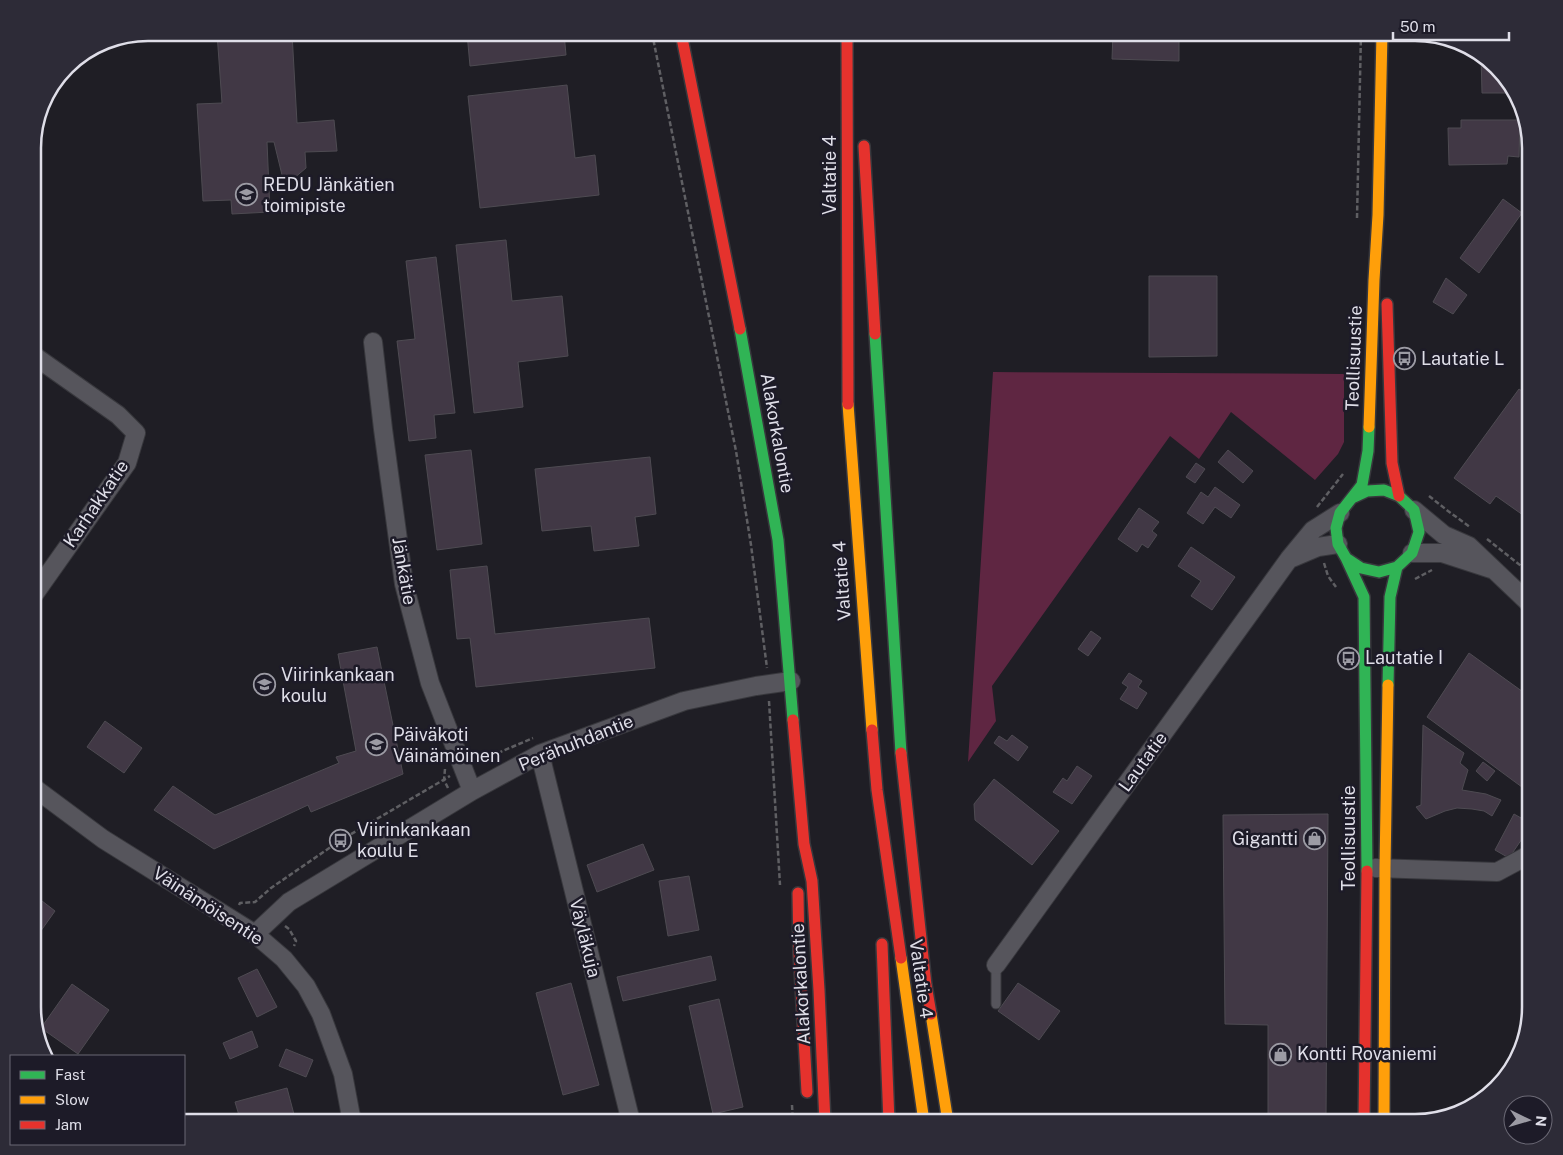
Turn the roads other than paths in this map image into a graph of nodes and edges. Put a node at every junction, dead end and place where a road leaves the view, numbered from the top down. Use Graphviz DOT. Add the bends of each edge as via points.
graph roads {
  1 [pos="683,41"];
  2 [pos="847,41"];
  3 [pos="1382,41"];
  4 [pos="864,132"];
  5 [pos="1378,215"];
  6 [pos="1386,273"];
  7 [pos="1387,292"];
  8 [pos="373,342"];
  9 [pos="41,362"];
  10 [pos="1400,496"];
  11 [pos="1352,498"];
  12 [pos="1414,510"];
  13 [pos="1340,514"];
  14 [pos="1342,551"];
  15 [pos="1412,553"];
  16 [pos="1289,559"];
  17 [pos="1397,567"];
  18 [pos="1494,570"];
  19 [pos="41,573"];
  20 [pos="1522,596"];
  21 [pos="791,681"];
  22 [pos="540,754"];
  23 [pos="877,790"];
  24 [pos="472,791"];
  25 [pos="41,793"];
  26 [pos="804,844"];
  27 [pos="1522,859"];
  28 [pos="1367,868"];
  29 [pos="1385,868"];
  30 [pos="881,898"];
  31 [pos="255,934"];
  32 [pos="882,937"];
  33 [pos="996,964"];
  34 [pos="926,985"];
  35 [pos="996,1004"];
  36 [pos="954,1086"];
  37 [pos="808,1106"];
  38 [pos="350,1114"];
  39 [pos="628,1114"];
  40 [pos="825,1114"];
  41 [pos="889,1114"];
  42 [pos="923,1114"];
  43 [pos="947,1114"];
  44 [pos="1364,1114"];
  45 [pos="1384,1114"];
  1 -- 21 [label="main road, Alakorkalontie" via="778,540"];
  2 -- 23 [label="main road, Valtatie 4" via="848,408"];
  3 -- 5 [label="main road, Teollisuustie"];
  4 -- 34 [label="main road, Valtatie 4" via="900,747"];
  5 -- 6 [label="main road, Teollisuustie"];
  5 -- 11 [label="main road, Teollisuustie" via="1368,451 1362,485"];
  7 -- 10 [label="main road, Teollisuustie" via="1392,463"];
  8 -- 24 [label="street, Jänkätie" via="404,584 430,683"];
  9 -- 19 [label="street, Karhakkatie" via="118,415 136,433 127,463"];
  10 -- 11 [label="main road" via="1384,490 1367,491"];
  10 -- 12 [label="main road"];
  11 -- 13 [label="main road"];
  12 -- 15 [label="main road" via="1419,532"];
  12 -- 18 [label="street" via="1444,535 1469,546"];
  13 -- 14 [label="main road" via="1336,528"];
  13 -- 16 [label="street, Lautatie" via="1313,530"];
  14 -- 16 [label="street" via="1318,548"];
  14 -- 17 [label="main road" via="1361,568 1379,572"];
  14 -- 28 [label="main road, Teollisuustie" via="1364,597"];
  15 -- 17 [label="main road"];
  15 -- 18 [label="street" via="1442,553"];
  16 -- 33 [label="street, Lautatie"];
  17 -- 29 [label="main road, Teollisuustie" via="1390,597"];
  18 -- 20 [label="street"];
  21 -- 22 [label="street, Perähuhdantie" via="684,702"];
  21 -- 26 [label="main road, Alakorkalontie"];
  22 -- 24 [label="street, Perähuhdantie"];
  22 -- 39 [label="street, Väyläkuja"];
  23 -- 30 [label="main road"];
  23 -- 42 [label="main road, Valtatie 4"];
  24 -- 31 [label="street, Perähuhdantie" via="289,902"];
  25 -- 31 [label="street, Väinämöisentie" via="103,839"];
  26 -- 37 [label="main road, Alakorkalontie" via="798,874 799,952"];
  26 -- 40 [label="main road, Alakorkalontie" via="812,881"];
  27 -- 29 [label="street" via="1497,872"];
  28 -- 29 [label="street"];
  28 -- 44 [label="main road, Teollisuustie"];
  29 -- 45 [label="main road, Teollisuustie"];
  31 -- 38 [label="street, Väinämöisentie" via="284,959 306,986 321,1014 343,1074"];
  32 -- 41 [label="main road"];
  33 -- 35 [label="lane"];
  34 -- 36 [label="main road"];
  34 -- 43 [label="main road, Valtatie 4"];
}
